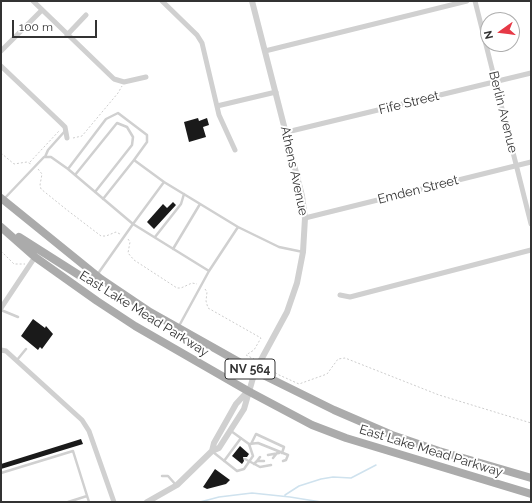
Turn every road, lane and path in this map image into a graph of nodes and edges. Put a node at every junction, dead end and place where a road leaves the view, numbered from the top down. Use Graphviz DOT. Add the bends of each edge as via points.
graph roads {
  1 [pos="33,1"];
  2 [pos="162,1"];
  3 [pos="252,1"];
  4 [pos="466,1"];
  5 [pos="475,1"];
  6 [pos="42,10"];
  7 [pos="86,15"];
  8 [pos="67,35"];
  9 [pos="1,51"];
  10 [pos="265,51"];
  11 [pos="1,66"];
  12 [pos="531,73"];
  13 [pos="146,77"];
  14 [pos="124,82"];
  15 [pos="495,82"];
  16 [pos="276,92"];
  17 [pos="217,106"];
  18 [pos="65,128"];
  19 [pos="287,132"];
  20 [pos="67,138"];
  21 [pos="235,150"];
  22 [pos="1,153"];
  23 [pos="44,158"];
  24 [pos="134,160"];
  25 [pos="29,162"];
  26 [pos="531,162"];
  27 [pos="34,166"];
  28 [pos="516,166"];
  29 [pos="68,169"];
  30 [pos="75,175"];
  31 [pos="164,182"];
  32 [pos="95,192"];
  33 [pos="184,194"];
  34 [pos="2,199"];
  35 [pos="103,199"];
  36 [pos="200,204"];
  37 [pos="305,218"];
  38 [pos="133,224"];
  39 [pos="531,224"];
  40 [pos="1,226"];
  41 [pos="238,227"];
  42 [pos="124,237"];
  43 [pos="155,237"];
  44 [pos="173,249"];
  45 [pos="531,250"];
  46 [pos="1,251"];
  47 [pos="303,252"];
  48 [pos="35,257"];
  49 [pos="29,267"];
  50 [pos="209,271"];
  51 [pos="96,276"];
  52 [pos="201,287"];
  53 [pos="340,295"];
  54 [pos="1,309"];
  55 [pos="18,317"];
  56 [pos="178,328"];
  57 [pos="26,349"];
  58 [pos="1,350"];
  59 [pos="16,361"];
  60 [pos="259,362"];
  61 [pos="255,372"];
  62 [pos="248,391"];
  63 [pos="531,423"];
  64 [pos="231,431"];
  65 [pos="241,438"];
  66 [pos="250,444"];
  67 [pos="212,451"];
  68 [pos="280,453"];
  69 [pos="268,455"];
  70 [pos="260,457"];
  71 [pos="273,458"];
  72 [pos="246,459"];
  73 [pos="224,461"];
  74 [pos="257,461"];
  75 [pos="264,461"];
  76 [pos="283,461"];
  77 [pos="249,462"];
  78 [pos="254,464"];
  79 [pos="271,465"];
  80 [pos="1,473"];
  81 [pos="162,476"];
  82 [pos="531,478"];
  83 [pos="177,485"];
  84 [pos="531,494"];
  85 [pos="87,496"];
  86 [pos="68,502"];
  87 [pos="89,502"];
  88 [pos="114,502"];
  89 [pos="147,502"];
  1 -- 6 [label="street"];
  2 -- 17 [label="street" via="200,40"];
  3 -- 10 [label="street, Athens Avenue"];
  4 -- 10 [label="street"];
  5 -- 15 [label="street, Berlin Avenue"];
  6 -- 8 [label="street"];
  6 -- 9 [label="street"];
  7 -- 8 [label="street"];
  8 -- 14 [label="street" via="114,79"];
  10 -- 16 [label="street, Athens Avenue"];
  11 -- 18 [label="street"];
  12 -- 15 [label="street, Fife Street"];
  13 -- 14 [label="street"];
  14 -- 20 [label="path" via="82,136"];
  15 -- 19 [label="street, Fife Street"];
  15 -- 28 [label="street, Berlin Avenue"];
  16 -- 17 [label="street"];
  16 -- 19 [label="street, Athens Avenue"];
  17 -- 21 [label="street" via="222,124"];
  18 -- 20 [label="street"];
  18 -- 23 [label="lane"];
  18 -- 25 [label="path"];
  19 -- 37 [label="street, Athens Avenue"];
  22 -- 25 [label="path" via="14,164"];
  23 -- 27 [label="lane"];
  23 -- 29 [label="lane" via="51,157"];
  24 -- 29 [label="lane" via="147,142 147,135 121,114 114,113 106,118"];
  24 -- 31 [label="lane"];
  24 -- 35 [label="lane"];
  25 -- 27 [label="path"];
  26 -- 28 [label="street, Emden Street"];
  27 -- 34 [label="lane"];
  27 -- 42 [label="path" via="42,174 41,189 67,210 100,236 116,232"];
  28 -- 37 [label="street, Emden Street"];
  28 -- 39 [label="street, Berlin Avenue"];
  29 -- 30 [label="lane"];
  30 -- 32 [label="lane"];
  30 -- 32 [label="lane" via="117,123 127,127 133,137 132,145"];
  31 -- 33 [label="lane"];
  31 -- 38 [label="lane"];
  32 -- 35 [label="lane"];
  33 -- 36 [label="lane"];
  33 -- 43 [label="lane" via="181,204"];
  34 -- 51 [label="main road, East Lake Mead Parkway / NV 564"];
  35 -- 38 [label="lane"];
  36 -- 41 [label="lane"];
  36 -- 44 [label="lane"];
  37 -- 47 [label="street, Athens Avenue"];
  38 -- 42 [label="lane"];
  38 -- 43 [label="lane"];
  40 -- 48 [label="main road, East Lake Mead Parkway / NV 564"];
  40 -- 51 [label="main road" via="82,277"];
  41 -- 47 [label="lane" via="279,247"];
  41 -- 50 [label="lane"];
  42 -- 51 [label="lane"];
  42 -- 52 [label="path" via="130,242 128,252 131,258 175,287 180,288 193,283"];
  43 -- 44 [label="lane"];
  44 -- 50 [label="lane"];
  45 -- 53 [label="street" via="350,297"];
  46 -- 49 [label="path" via="14,264 24,263"];
  47 -- 60 [label="street, Athens Avenue" via="297,283 284,318"];
  48 -- 49 [label="street"];
  48 -- 62 [label="main road, East Lake Mead Parkway / NV 564" via="135,326"];
  49 -- 54 [label="street"];
  50 -- 52 [label="lane"];
  51 -- 56 [label="main road, East Lake Mead Parkway / NV 564"];
  52 -- 56 [label="lane"];
  52 -- 60 [label="path" via="207,291 208,308 260,338 254,350 246,355"];
  54 -- 55 [label="lane"];
  56 -- 61 [label="main road, East Lake Mead Parkway / NV 564"];
  57 -- 59 [label="lane"];
  58 -- 59 [label="street"];
  59 -- 88 [label="street" via="82,420 90,431"];
  60 -- 61 [label="street, Athens Avenue"];
  60 -- 63 [label="path" via="299,384 327,374 338,359 345,358 439,396"];
  61 -- 62 [label="street, Athens Avenue"];
  61 -- 82 [label="main road, East Lake Mead Parkway / NV 564" via="392,435"];
  62 -- 64 [label="street, Athens Avenue" via="244,409"];
  62 -- 67 [label="street" via="236,404"];
  62 -- 84 [label="main road, East Lake Mead Parkway / NV 564" via="312,425 346,438"];
  64 -- 65 [label="lane"];
  64 -- 67 [label="street, Athens Avenue" via="219,448"];
  65 -- 66 [label="lane"];
  65 -- 73 [label="lane" via="234,451"];
  66 -- 68 [label="lane" via="258,443"];
  66 -- 68 [label="lane" via="256,434 284,447"];
  66 -- 77 [label="lane" via="252,456"];
  67 -- 73 [label="lane"];
  67 -- 83 [label="street, Athens Avenue"];
  68 -- 69 [label="lane"];
  68 -- 71 [label="lane"];
  68 -- 76 [label="lane" via="288,456"];
  70 -- 74 [label="lane"];
  72 -- 77 [label="lane"];
  73 -- 77 [label="lane" via="237,471 244,469"];
  74 -- 75 [label="lane"];
  74 -- 78 [label="lane"];
  77 -- 78 [label="lane"];
  78 -- 79 [label="lane" via="260,467"];
  80 -- 85 [label="lane" via="73,451"];
  81 -- 83 [label="lane" via="168,476"];
  83 -- 89 [label="street, Athens Avenue"];
  85 -- 86 [label="lane"];
  85 -- 87 [label="lane"];
}
